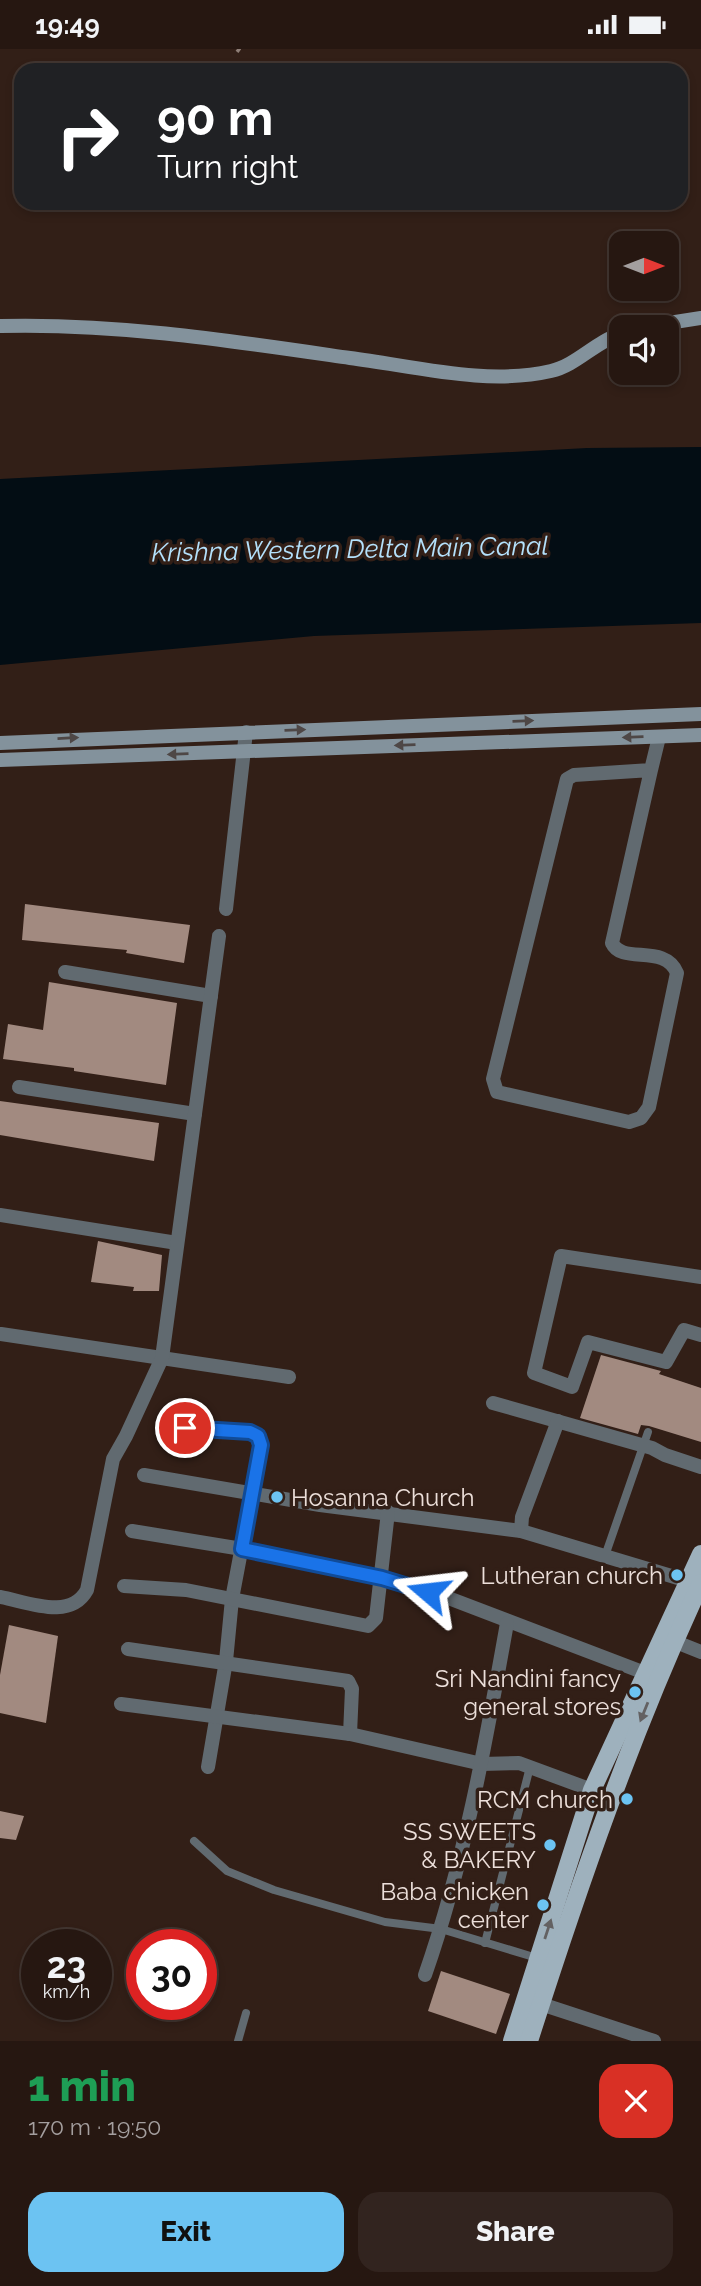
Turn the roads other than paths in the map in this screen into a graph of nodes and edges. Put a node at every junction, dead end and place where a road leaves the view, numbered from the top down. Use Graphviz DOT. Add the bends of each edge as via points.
graph roads {
  1 [pos="701,318"];
  2 [pos="679,321"];
  3 [pos="0,325"];
  4 [pos="609,341"];
  5 [pos="701,714"];
  6 [pos="582,718"];
  7 [pos="246,732"];
  8 [pos="701,735"];
  9 [pos="659,737"];
  10 [pos="581,739"];
  11 [pos="39,740"];
  12 [pos="0,743"];
  13 [pos="243,752"];
  14 [pos="40,758"];
  15 [pos="0,760"];
  16 [pos="650,769"];
  17 [pos="226,909"];
  18 [pos="219,936"];
  19 [pos="65,972"];
  20 [pos="211,996"];
  21 [pos="19,1087"];
  22 [pos="195,1114"];
  23 [pos="0,1215"];
  24 [pos="177,1243"];
  25 [pos="701,1277"];
  26 [pos="1,1334"];
  27 [pos="701,1335"];
  28 [pos="162,1358"];
  29 [pos="289,1377"];
  30 [pos="493,1403"];
  31 [pos="558,1421"];
  32 [pos="163,1427"];
  33 [pos="645,1439"];
  34 [pos="701,1467"];
  35 [pos="144,1475"];
  36 [pos="254,1493"];
  37 [pos="388,1512"];
  38 [pos="132,1531"];
  39 [pos="521,1531"];
  40 [pos="242,1549"];
  41 [pos="701,1554"];
  42 [pos="605,1556"];
  43 [pos="382,1578"];
  44 [pos="696,1583"];
  45 [pos="124,1586"];
  46 [pos="0,1597"];
  47 [pos="232,1599"];
  48 [pos="507,1623"];
  49 [pos="667,1639"];
  50 [pos="128,1649"];
  51 [pos="701,1652"];
  52 [pos="226,1661"];
  53 [pos="645,1673"];
  54 [pos="121,1704"];
  55 [pos="215,1714"];
  56 [pos="350,1734"];
  57 [pos="482,1764"];
  58 [pos="531,1766"];
  59 [pos="208,1767"];
  60 [pos="592,1790"];
  61 [pos="194,1841"];
  62 [pos="441,1929"];
  63 [pos="485,1943"];
  64 [pos="546,1961"];
  65 [pos="425,1975"];
  66 [pos="541,2004"];
  67 [pos="246,2013"];
  68 [pos="238,2041"];
  69 [pos="512,2041"];
  70 [pos="529,2041"];
  71 [pos="654,2041"];
  1 -- 2 [label="main road"];
  3 -- 4 [label="main road" via="176,333 510,376 553,371"];
  5 -- 6 [label="main road"];
  7 -- 6 [label="main road, one-way"];
  6 -- 10 [label="main road"];
  11 -- 7 [label="main road, one-way"];
  7 -- 13 [label="street"];
  8 -- 9 [label="main road"];
  9 -- 10 [label="main road, one-way"];
  9 -- 16 [label="street"];
  10 -- 13 [label="main road, one-way"];
  11 -- 12 [label="main road"];
  11 -- 14 [label="main road"];
  13 -- 14 [label="main road, one-way"];
  13 -- 17 [label="street"];
  14 -- 15 [label="main road"];
  16 -- 16 [label="street" via="567,779 493,1079 497,1092 629,1122 641,1118 649,1107 677,973 663,958 621,951 612,943"];
  18 -- 20 [label="street"];
  19 -- 20 [label="street"];
  20 -- 22 [label="street"];
  21 -- 22 [label="street"];
  22 -- 24 [label="street"];
  23 -- 24 [label="street"];
  24 -- 28 [label="street"];
  25 -- 27 [label="street" via="561,1256 534,1373 572,1387 588,1342 666,1362 684,1330"];
  26 -- 28 [label="street"];
  28 -- 29 [label="street"];
  28 -- 46 [label="street" via="113,1459 82,1599 55,1607"];
  30 -- 31 [label="street"];
  31 -- 33 [label="street"];
  31 -- 39 [label="street" via="522,1517"];
  32 -- 36 [label="street" via="258,1436 261,1445"];
  33 -- 34 [label="street"];
  33 -- 42 [label="lane"];
  35 -- 36 [label="street"];
  36 -- 37 [label="street"];
  36 -- 40 [label="street"];
  37 -- 39 [label="street"];
  37 -- 43 [label="street"];
  38 -- 40 [label="street"];
  39 -- 42 [label="street"];
  40 -- 43 [label="street"];
  40 -- 47 [label="street"];
  41 -- 44 [label="main road"];
  42 -- 44 [label="street"];
  43 -- 47 [label="street" via="376,1618 368,1626"];
  43 -- 48 [label="street" via="451,1599"];
  44 -- 49 [label="main road"];
  45 -- 47 [label="street"];
  47 -- 52 [label="street"];
  48 -- 53 [label="street"];
  48 -- 57 [label="street"];
  49 -- 51 [label="street"];
  49 -- 53 [label="main road"];
  49 -- 64 [label="main road, one-way"];
  50 -- 52 [label="street"];
  52 -- 55 [label="street"];
  52 -- 56 [label="street" via="348,1681 352,1689"];
  53 -- 60 [label="main road"];
  54 -- 55 [label="street"];
  55 -- 56 [label="street"];
  55 -- 59 [label="street"];
  56 -- 57 [label="street"];
  57 -- 58 [label="street"];
  57 -- 62 [label="street"];
  58 -- 60 [label="street"];
  58 -- 63 [label="lane"];
  64 -- 60 [label="main road, one-way"];
  61 -- 62 [label="lane" via="227,1871 274,1890 385,1922"];
  62 -- 63 [label="lane"];
  62 -- 65 [label="street"];
  63 -- 64 [label="lane"];
  64 -- 66 [label="main road"];
  64 -- 69 [label="main road"];
  66 -- 70 [label="main road"];
  66 -- 71 [label="street"];
  67 -- 68 [label="lane"];
}
